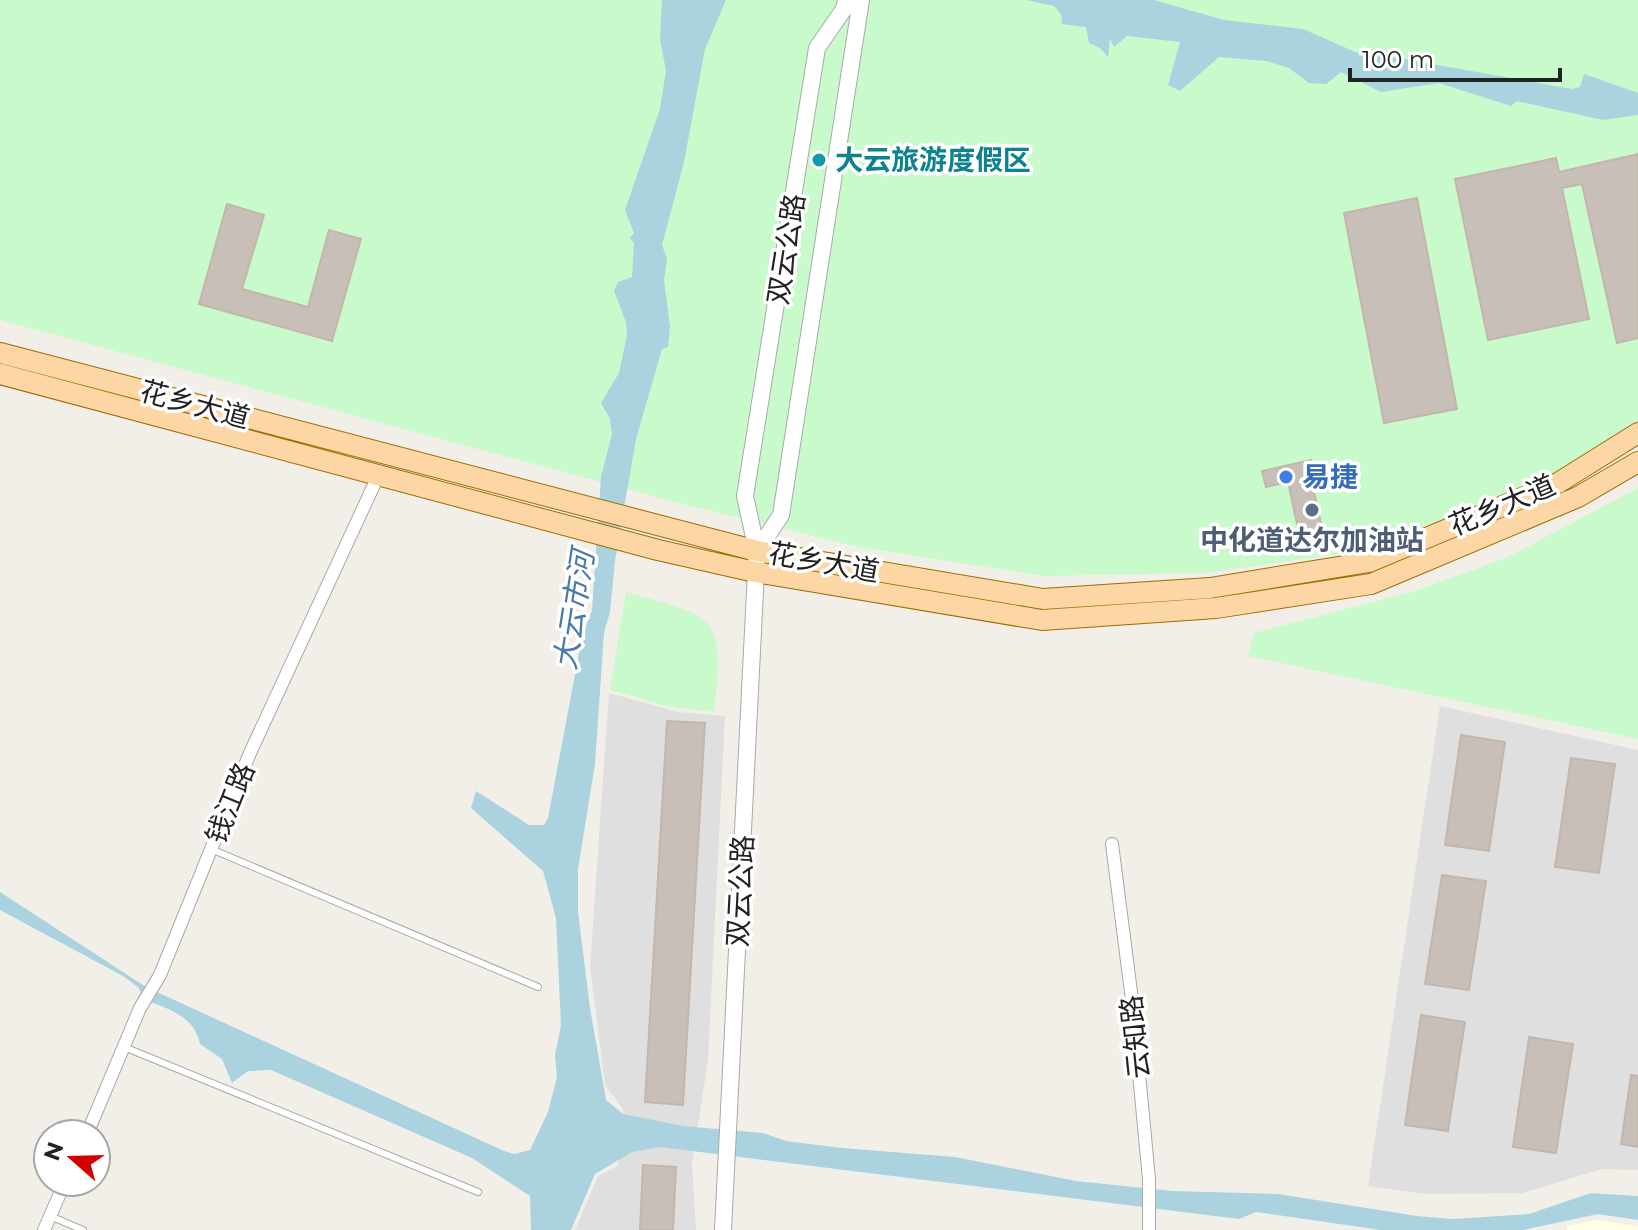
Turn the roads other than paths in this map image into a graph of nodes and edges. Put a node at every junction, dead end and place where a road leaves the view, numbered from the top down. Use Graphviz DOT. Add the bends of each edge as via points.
graph roads {
  1 [pos="846,0"];
  2 [pos="861,0"];
  3 [pos="0,353"];
  4 [pos="0,374"];
  5 [pos="1638,433"];
  6 [pos="1638,462"];
  7 [pos="379,474"];
  8 [pos="756,561"];
  9 [pos="1112,844"];
  10 [pos="211,849"];
  11 [pos="538,987"];
  12 [pos="124,1047"];
  13 [pos="94,1118"];
  14 [pos="478,1192"];
  15 [pos="58,1198"];
  16 [pos="50,1216"];
  17 [pos="1150,1224"];
  18 [pos="44,1230"];
  19 [pos="83,1230"];
  20 [pos="723,1230"];
  1 -- 8 [label="street, 双云公路" via="817,48 769,344 745,496"];
  2 -- 8 [label="street, 双云公路" via="781,515"];
  3 -- 8 [label="main road, 花乡大道" via="633,518"];
  4 -- 7 [label="main road, 花乡大道"];
  5 -- 8 [label="main road, 花乡大道" via="1558,483 1369,562 1210,588 1043,599"];
  6 -- 8 [label="main road, 花乡大道" via="1578,497 1371,584 1216,608 1042,620"];
  7 -- 8 [label="main road, 花乡大道" via="628,543"];
  7 -- 10 [label="street, 钱江路"];
  8 -- 20 [label="street, 双云公路"];
  9 -- 17 [label="street, 云知路" via="1132,1000"];
  10 -- 11 [label="lane"];
  10 -- 12 [label="street, 钱江路"];
  12 -- 13 [label="street, 钱江路"];
  12 -- 14 [label="lane"];
  15 -- 16 [label="street"];
  16 -- 18 [label="street"];
  16 -- 19 [label="lane"];
}
